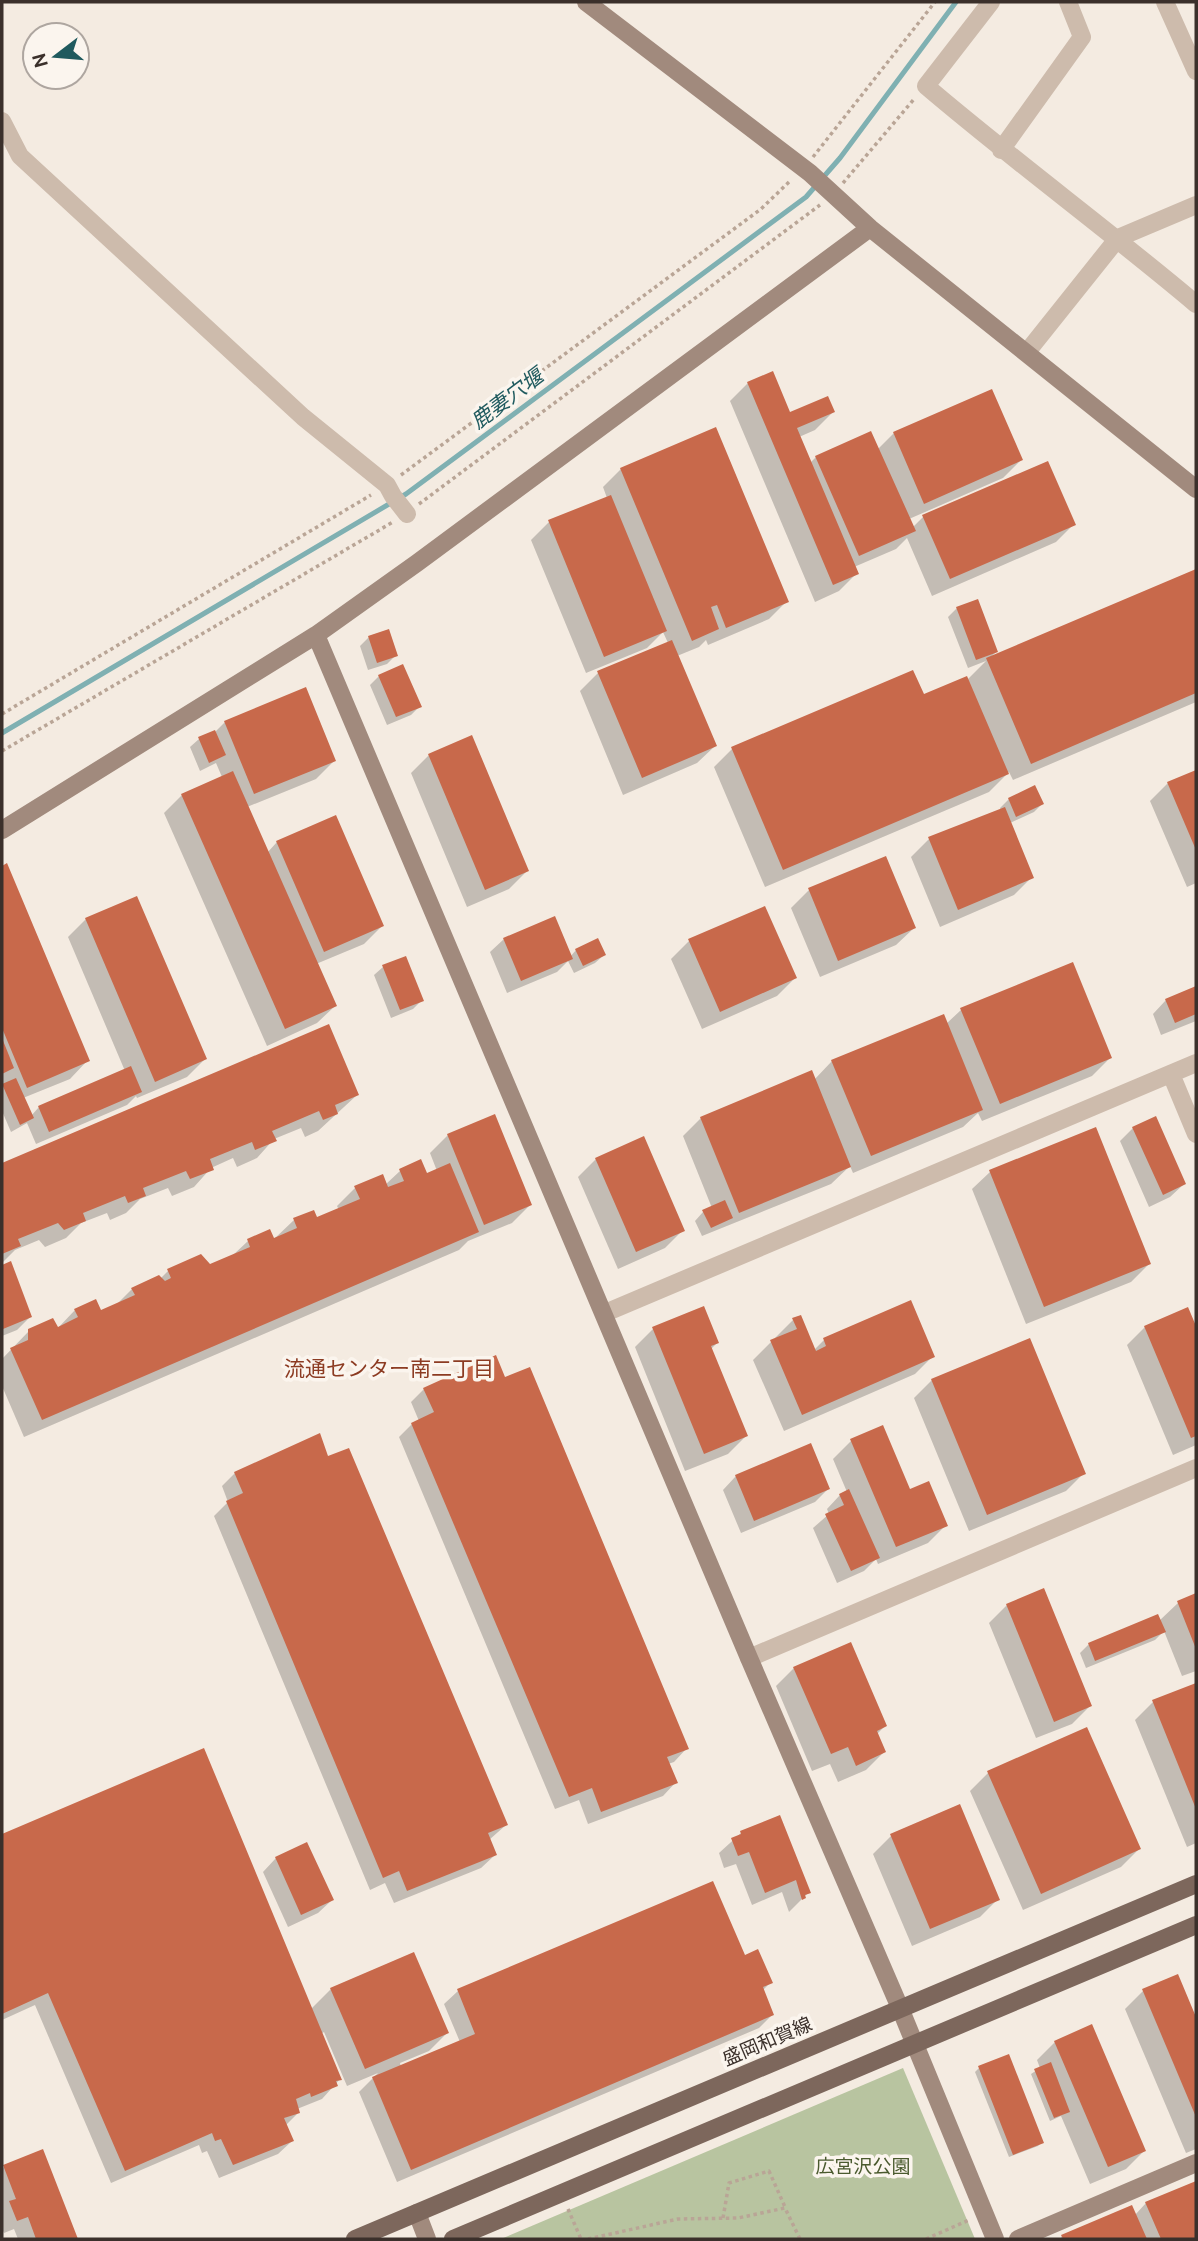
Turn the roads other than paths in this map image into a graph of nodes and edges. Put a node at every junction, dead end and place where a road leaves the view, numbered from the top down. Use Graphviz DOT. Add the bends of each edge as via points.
graph roads {
  1 [pos="586,2"];
  2 [pos="991,2"];
  3 [pos="1068,2"];
  4 [pos="1165,2"];
  5 [pos="1196,71"];
  6 [pos="2,121"];
  7 [pos="1001,150"];
  8 [pos="1196,205"];
  9 [pos="870,228"];
  10 [pos="1118,238"];
  11 [pos="1196,304"];
  12 [pos="1027,352"];
  13 [pos="1196,489"];
  14 [pos="397,501"];
  15 [pos="316,635"];
  16 [pos="2,830"];
  17 [pos="1196,1063"];
  18 [pos="1171,1074"];
  19 [pos="1196,1135"];
  20 [pos="605,1313"];
  21 [pos="1196,1468"];
  22 [pos="749,1658"];
  23 [pos="1196,1884"];
  24 [pos="1196,1924"];
  25 [pos="900,2008"];
  26 [pos="915,2044"];
  27 [pos="1196,2163"];
  28 [pos="417,2213"];
  29 [pos="355,2239"];
  30 [pos="427,2239"];
  31 [pos="453,2239"];
  32 [pos="995,2239"];
  33 [pos="1018,2239"];
  1 -- 9 [label="street" via="807,171"];
  2 -- 7 [label="street" via="926,86"];
  3 -- 7 [label="street" via="1082,37"];
  4 -- 5 [label="street"];
  6 -- 14 [label="street" via="20,156"];
  7 -- 10 [label="street"];
  8 -- 10 [label="street"];
  9 -- 12 [label="street"];
  9 -- 15 [label="street"];
  10 -- 11 [label="street"];
  10 -- 12 [label="street"];
  12 -- 13 [label="street"];
  15 -- 16 [label="street"];
  15 -- 20 [label="street"];
  17 -- 18 [label="street"];
  18 -- 19 [label="street"];
  18 -- 20 [label="street"];
  20 -- 22 [label="street"];
  21 -- 22 [label="street"];
  22 -- 25 [label="street"];
  23 -- 25 [label="main road, 盛岡和賀線"];
  24 -- 26 [label="main road"];
  25 -- 26 [label="street"];
  25 -- 28 [label="main road, 盛岡和賀線"];
  26 -- 31 [label="main road"];
  26 -- 32 [label="street"];
  27 -- 33 [label="street"];
  28 -- 29 [label="main road, 盛岡和賀線"];
  28 -- 30 [label="street"];
}
